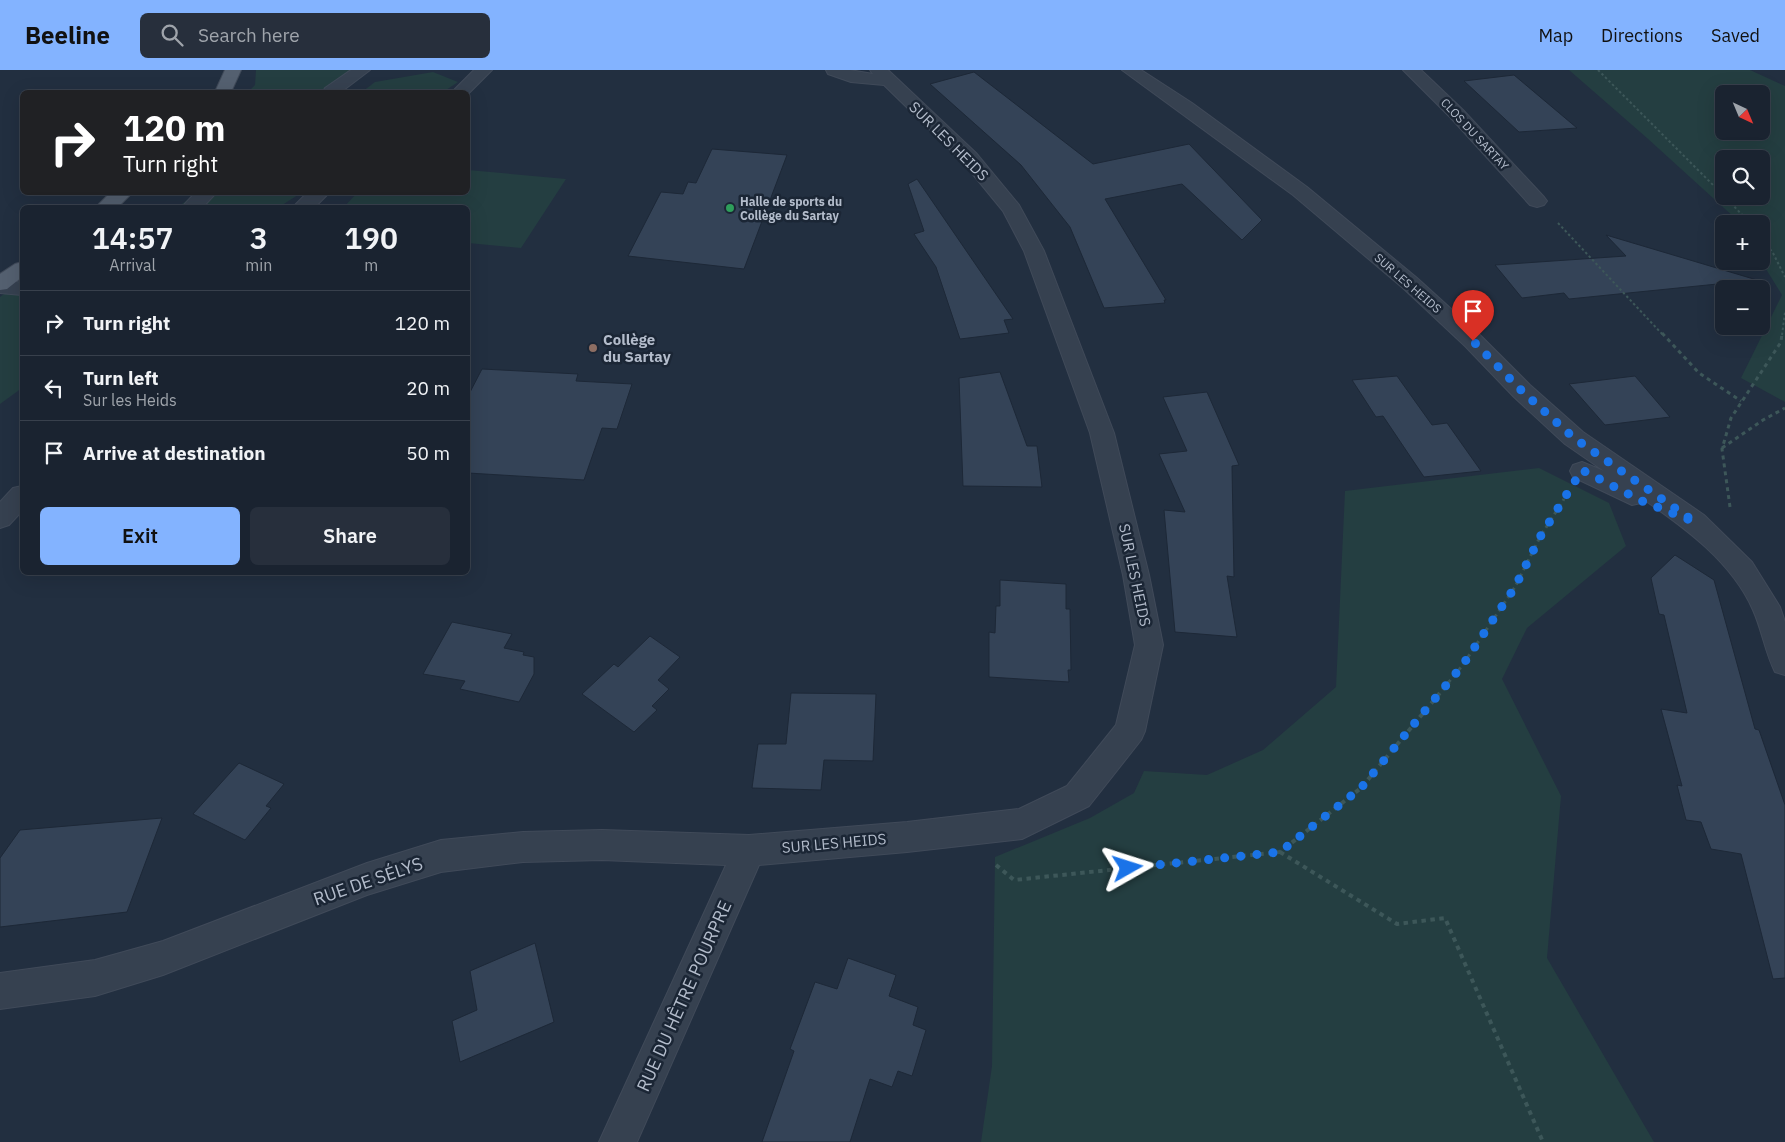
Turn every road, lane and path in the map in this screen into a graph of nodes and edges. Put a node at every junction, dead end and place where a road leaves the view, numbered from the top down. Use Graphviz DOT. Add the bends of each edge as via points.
graph roads {
  1 [pos="234,70"];
  2 [pos="362,70"];
  3 [pos="484,70"];
  4 [pos="834,70"];
  5 [pos="1130,70"];
  6 [pos="1411,70"];
  7 [pos="1598,70"];
  8 [pos="883,75"];
  9 [pos="224,90"];
  10 [pos="334,90"];
  11 [pos="462,90"];
  12 [pos="1715,187"];
  13 [pos="120,195"];
  14 [pos="205,195"];
  15 [pos="318,195"];
  16 [pos="1537,200"];
  17 [pos="108,205"];
  18 [pos="193,205"];
  19 [pos="305,205"];
  20 [pos="1733,205"];
  21 [pos="1742,215"];
  22 [pos="1770,249"];
  23 [pos="20,270"];
  24 [pos="1785,277"];
  25 [pos="0,285"];
  26 [pos="20,289"];
  27 [pos="1785,312"];
  28 [pos="1741,401"];
  29 [pos="1785,408"];
  30 [pos="1722,449"];
  31 [pos="1582,470"];
  32 [pos="20,497"];
  33 [pos="1730,508"];
  34 [pos="0,518"];
  35 [pos="1695,522"];
  36 [pos="1785,663"];
  37 [pos="978,829"];
  38 [pos="749,850"];
  39 [pos="1280,852"];
  40 [pos="0,991"];
  41 [pos="618,1142"];
  42 [pos="1544,1142"];
  1 -- 9 [label="main road"];
  2 -- 10 [label="street"];
  3 -- 11 [label="street"];
  4 -- 8 [label="street" via="857,78"];
  5 -- 35 [label="street, SUR LES HEIDS" via="1300,191 1410,283 1574,438"];
  6 -- 16 [label="street, CLOS DU SARTAY"];
  7 -- 12 [label="path"];
  8 -- 37 [label="street, SUR LES HEIDS" via="969,157 1012,209 1034,251 1102,433 1149,645 1130,731 1078,796 1022,824"];
  13 -- 17 [label="main road"];
  14 -- 18 [label="street"];
  15 -- 19 [label="street"];
  16 -- 28 [label="path" via="1699,373"];
  20 -- 21 [label="path"];
  22 -- 24 [label="path"];
  23 -- 25 [label="main road"];
  25 -- 26 [label="street"];
  27 -- 28 [label="path" via="1781,342"];
  28 -- 30 [label="path" via="1731,418"];
  29 -- 30 [label="path"];
  30 -- 33 [label="path"];
  31 -- 35 [label="street" via="1642,501"];
  31 -- 39 [label="path" via="1540,537 1515,587 1462,666 1361,788"];
  32 -- 34 [label="street"];
  35 -- 36 [label="street, SUR LES HEIDS" via="1743,569 1766,607"];
  37 -- 38 [label="street, SUR LES HEIDS"];
  37 -- 39 [label="path" via="982,853 1014,880"];
  38 -- 40 [label="street, RUE DE SÉLYS" via="602,845 523,847 441,856 367,879 163,958 95,978"];
  38 -- 41 [label="street, RUE DU HÊTRE POURPRE"];
  39 -- 42 [label="path" via="1397,924 1445,918"];
}
